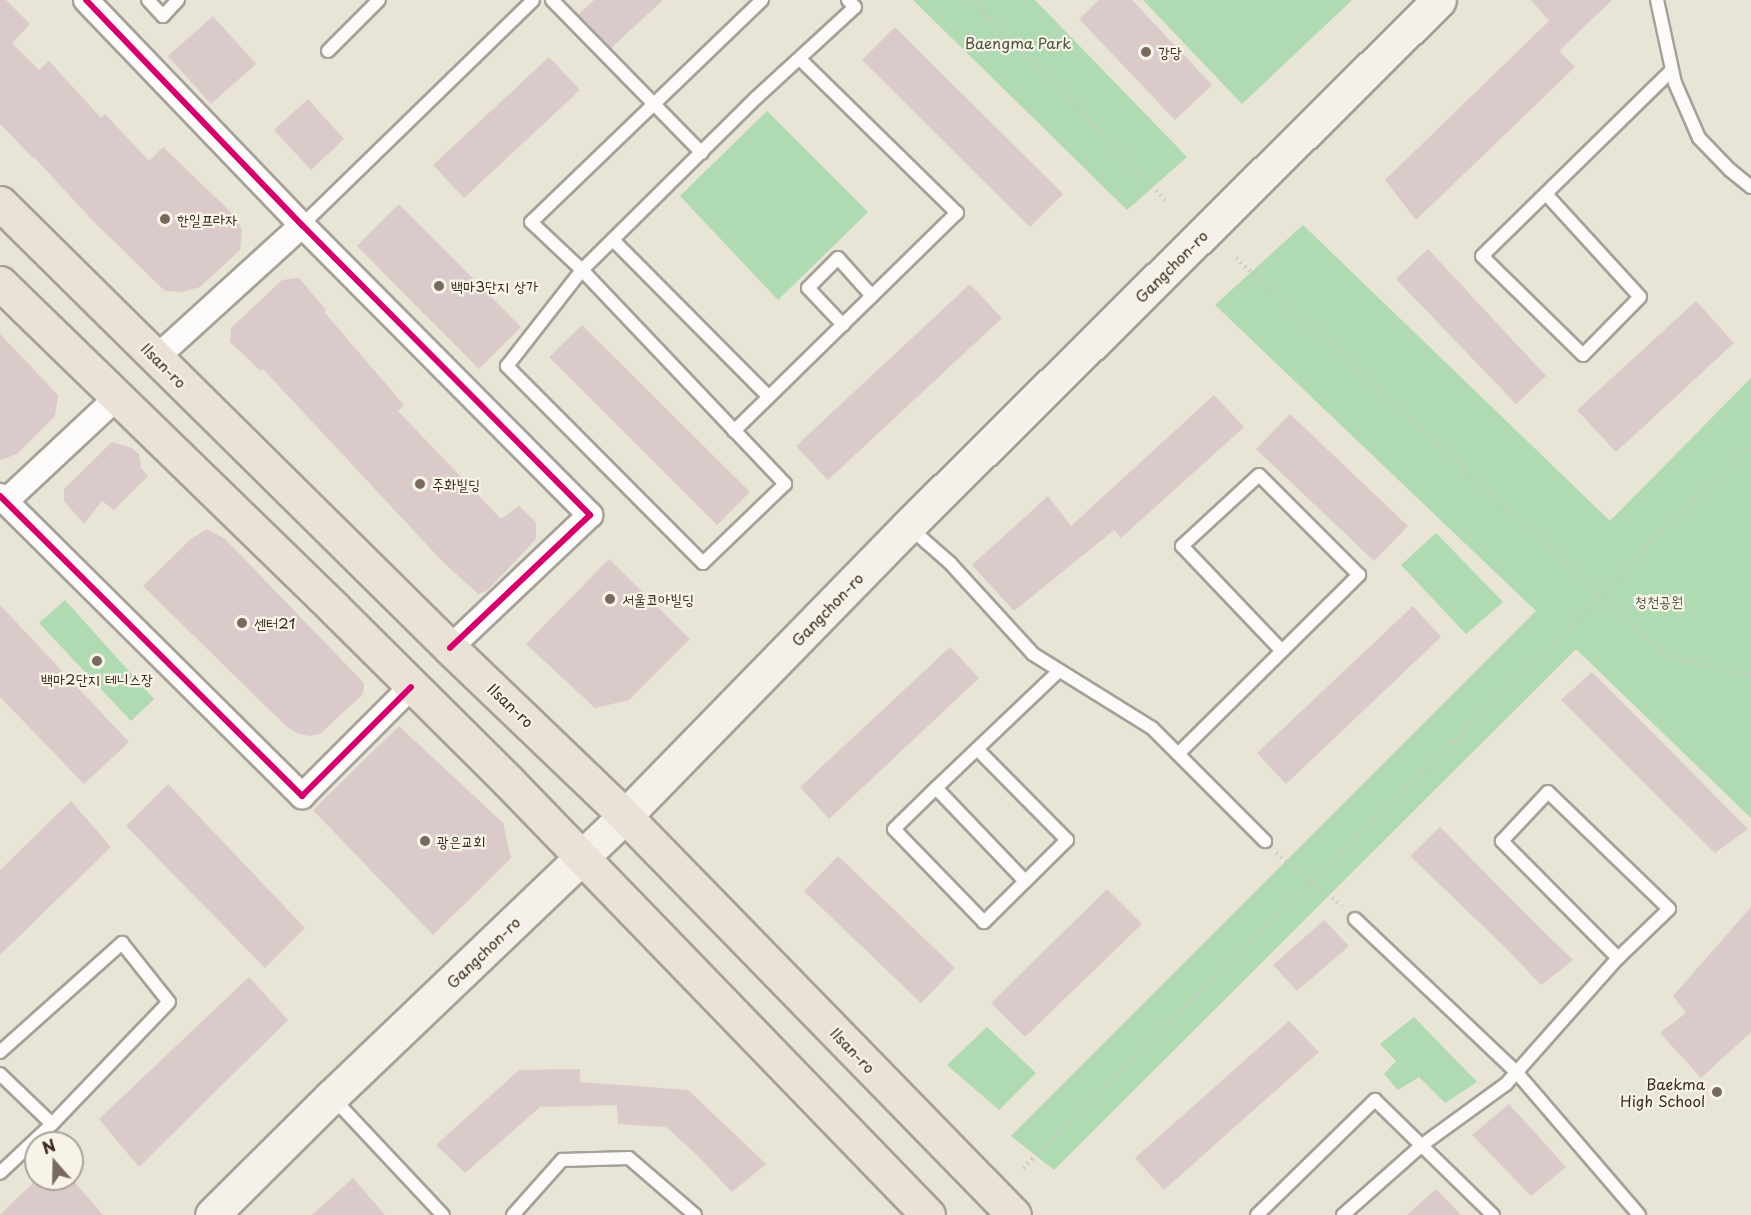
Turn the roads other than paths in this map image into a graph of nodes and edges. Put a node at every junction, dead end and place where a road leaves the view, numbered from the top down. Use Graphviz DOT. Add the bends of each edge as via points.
graph roads {
  1 [pos="86,0"];
  2 [pos="148,0"];
  3 [pos="178,0"];
  4 [pos="379,0"];
  5 [pos="533,0"];
  6 [pos="552,0"];
  7 [pos="762,0"];
  8 [pos="848,0"];
  9 [pos="1439,0"];
  10 [pos="1657,0"];
  11 [pos="328,51"];
  12 [pos="800,59"];
  13 [pos="1672,70"];
  14 [pos="654,104"];
  15 [pos="702,153"];
  16 [pos="1751,187"];
  17 [pos="1546,194"];
  18 [pos="0,203"];
  19 [pos="302,225"];
  20 [pos="613,240"];
  21 [pos="582,270"];
  22 [pos="0,283"];
  23 [pos="872,296"];
  24 [pos="843,325"];
  25 [pos="156,358"];
  26 [pos="117,397"];
  27 [pos="770,397"];
  28 [pos="734,431"];
  29 [pos="2,501"];
  30 [pos="908,526"];
  31 [pos="450,648"];
  32 [pos="1282,651"];
  33 [pos="1059,671"];
  34 [pos="411,687"];
  35 [pos="977,749"];
  36 [pos="1178,754"];
  37 [pos="936,788"];
  38 [pos="625,816"];
  39 [pos="1265,841"];
  40 [pos="581,857"];
  41 [pos="1025,881"];
  42 [pos="1355,919"];
  43 [pos="1618,958"];
  44 [pos="0,1052"];
  45 [pos="1517,1073"];
  46 [pos="0,1074"];
  47 [pos="332,1096"];
  48 [pos="52,1124"];
  49 [pos="1422,1145"];
  50 [pos="0,1173"];
  51 [pos="212,1215"];
  52 [pos="443,1215"];
  53 [pos="513,1215"];
  54 [pos="696,1215"];
  55 [pos="928,1215"];
  56 [pos="1014,1215"];
  57 [pos="1257,1215"];
  58 [pos="1344,1215"];
  59 [pos="1493,1215"];
  60 [pos="1639,1215"];
  1 -- 19 [label="street"];
  2 -- 3 [label="lane" via="163,16"];
  4 -- 11 [label="lane"];
  5 -- 19 [label="lane"];
  6 -- 14 [label="lane"];
  7 -- 14 [label="lane"];
  8 -- 12 [label="lane" via="855,7"];
  9 -- 30 [label="main road, Gangchon-ro"];
  10 -- 13 [label="lane"];
  12 -- 15 [label="lane"];
  12 -- 23 [label="lane" via="957,213"];
  13 -- 16 [label="lane" via="1699,138"];
  13 -- 17 [label="lane"];
  14 -- 15 [label="lane"];
  14 -- 21 [label="lane" via="531,222"];
  15 -- 20 [label="lane"];
  17 -- 17 [label="lane" via="1482,256 1583,355 1640,297"];
  18 -- 25 [label="main road, Ilsan-ro"];
  19 -- 25 [label="street"];
  19 -- 31 [label="street" via="590,515"];
  20 -- 21 [label="lane"];
  20 -- 27 [label="lane"];
  21 -- 28 [label="lane"];
  21 -- 28 [label="lane" via="507,366 703,563 785,484"];
  22 -- 26 [label="main road"];
  23 -- 24 [label="lane"];
  23 -- 24 [label="lane" via="838,258 808,288"];
  24 -- 27 [label="lane"];
  25 -- 31 [label="main road, Ilsan-ro"];
  26 -- 29 [label="street"];
  26 -- 34 [label="main road"];
  27 -- 28 [label="lane"];
  29 -- 34 [label="street" via="302,796"];
  30 -- 33 [label="lane" via="950,563 1033,654"];
  30 -- 38 [label="main road, Gangchon-ro"];
  31 -- 38 [label="main road, Ilsan-ro"];
  32 -- 32 [label="lane" via="1359,576 1259,475 1182,546"];
  32 -- 36 [label="lane"];
  33 -- 35 [label="lane"];
  33 -- 36 [label="lane" via="1152,728"];
  34 -- 40 [label="main road"];
  35 -- 37 [label="lane"];
  35 -- 41 [label="lane" via="1067,840"];
  36 -- 39 [label="lane"];
  37 -- 41 [label="lane"];
  37 -- 41 [label="lane" via="894,829 984,922"];
  38 -- 40 [label="main road, Gangchon-ro"];
  38 -- 56 [label="main road, Ilsan-ro"];
  40 -- 47 [label="main road, Gangchon-ro"];
  40 -- 55 [label="main road"];
  42 -- 45 [label="lane"];
  43 -- 43 [label="lane" via="1502,841 1548,792 1669,909"];
  43 -- 45 [label="lane"];
  44 -- 48 [label="lane" via="122,943 169,1002"];
  45 -- 49 [label="lane"];
  45 -- 60 [label="lane"];
  46 -- 48 [label="lane"];
  47 -- 51 [label="main road, Gangchon-ro"];
  47 -- 52 [label="lane"];
  48 -- 50 [label="lane"];
  49 -- 57 [label="lane" via="1375,1100"];
  49 -- 58 [label="lane"];
  49 -- 59 [label="lane"];
  53 -- 54 [label="lane" via="562,1160 629,1158"];
}
